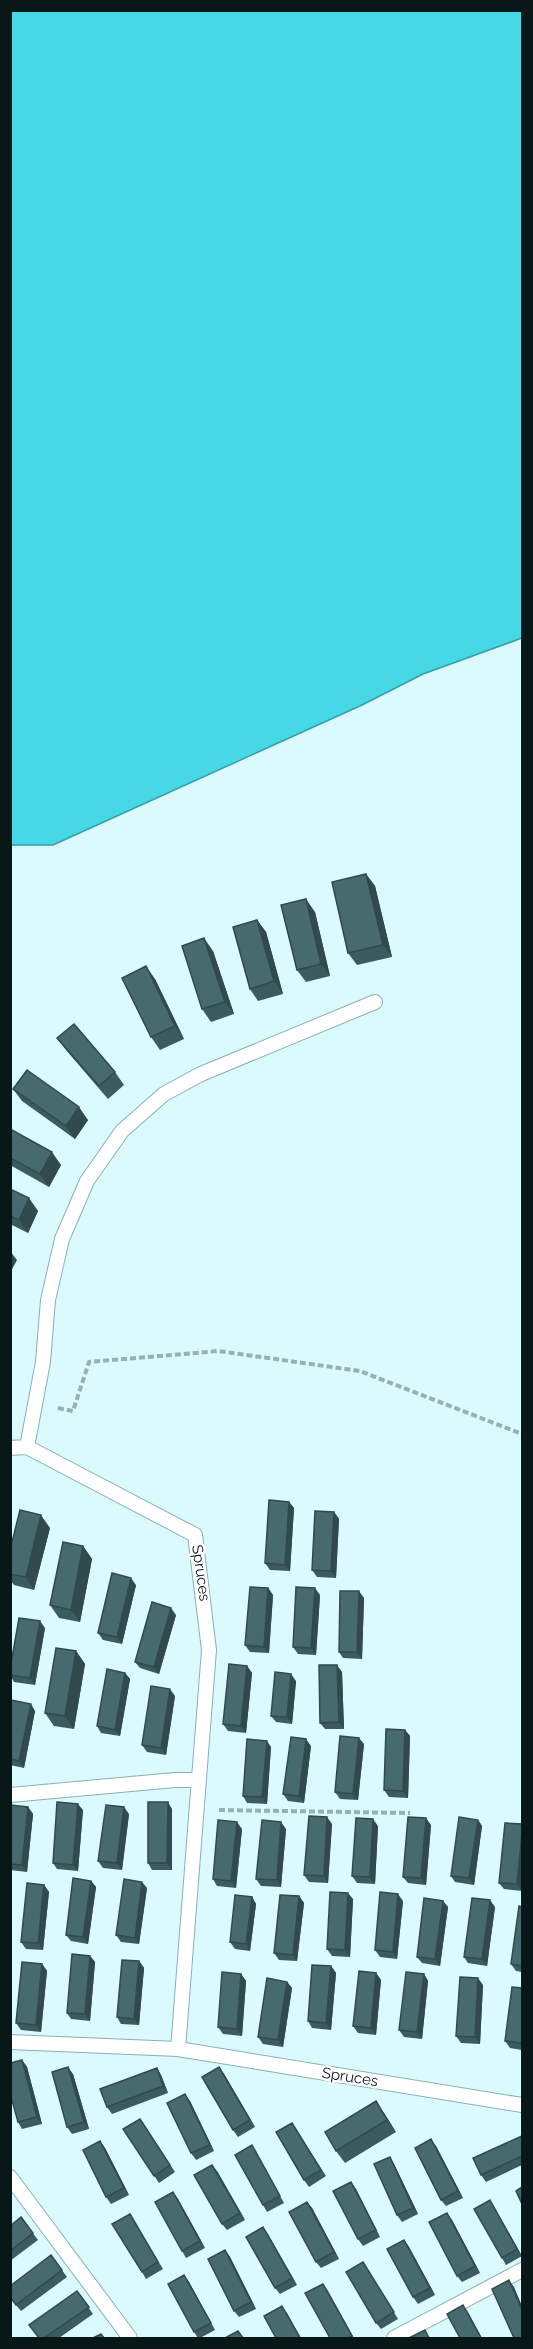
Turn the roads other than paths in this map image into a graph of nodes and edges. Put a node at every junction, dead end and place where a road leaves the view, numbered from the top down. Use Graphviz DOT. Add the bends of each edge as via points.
graph roads {
  1 [pos="375,1002"];
  2 [pos="27,1447"];
  3 [pos="10,1448"];
  4 [pos="199,1780"];
  5 [pos="10,1795"];
  6 [pos="10,2042"];
  7 [pos="178,2049"];
  8 [pos="522,2105"];
  9 [pos="10,2177"];
  10 [pos="522,2270"];
  11 [pos="130,2338"];
  12 [pos="394,2338"];
  1 -- 2 [label="lane" via="201,1074 164,1094 122,1131 87,1181 62,1239 48,1300 43,1362"];
  2 -- 3 [label="lane"];
  2 -- 4 [label="lane, Spruces" via="195,1535 209,1650"];
  4 -- 5 [label="lane"];
  4 -- 7 [label="lane, Spruces"];
  6 -- 7 [label="lane, Spruces"];
  7 -- 8 [label="lane, Spruces"];
  9 -- 11 [label="lane"];
  10 -- 12 [label="lane"];
}
